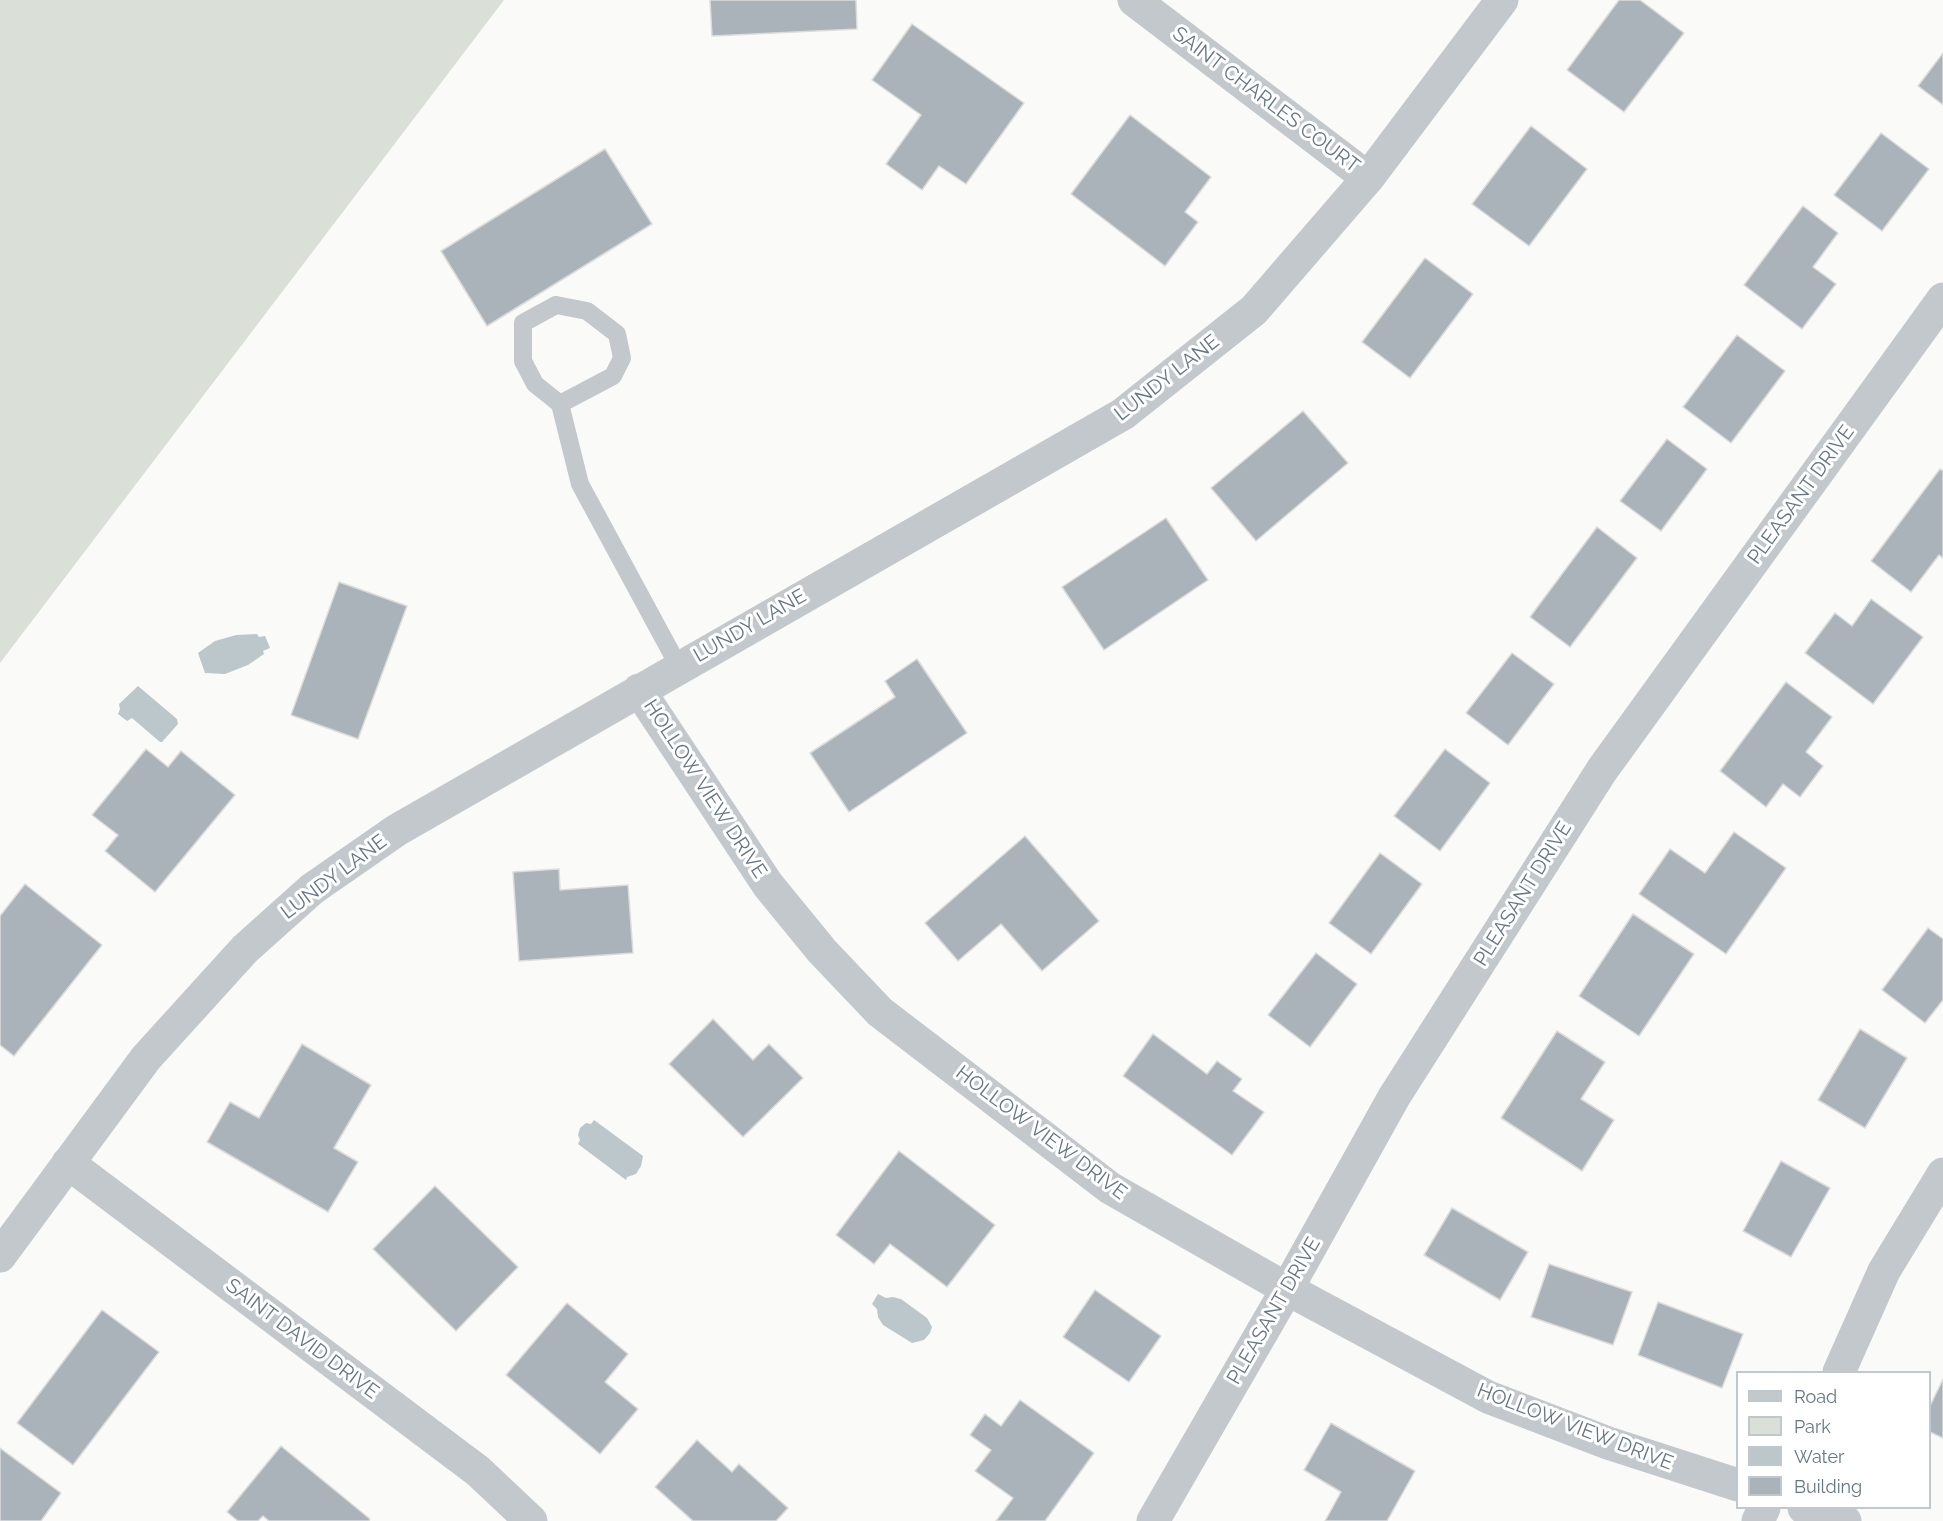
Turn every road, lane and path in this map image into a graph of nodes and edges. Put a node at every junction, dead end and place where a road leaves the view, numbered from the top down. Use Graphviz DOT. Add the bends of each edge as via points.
graph roads {
  1 [pos="1134,0"];
  2 [pos="1502,0"];
  3 [pos="1368,178"];
  4 [pos="1943,299"];
  5 [pos="560,404"];
  6 [pos="679,667"];
  7 [pos="639,690"];
  8 [pos="68,1163"];
  9 [pos="1943,1174"];
  10 [pos="0,1256"];
  11 [pos="1287,1289"];
  12 [pos="1839,1371"];
  13 [pos="1736,1485"];
  14 [pos="1807,1509"];
  15 [pos="531,1521"];
  16 [pos="1153,1521"];
  17 [pos="1845,1521"];
  1 -- 3 [label="street, SAINT CHARLES COURT"];
  2 -- 3 [label="street, LUNDY LANE"];
  3 -- 6 [label="street, LUNDY LANE" via="1254,310 1123,414"];
  4 -- 11 [label="street, PLEASANT DRIVE" via="1602,770 1394,1097"];
  5 -- 5 [label="lane" via="535,384 523,361 523,323 556,305 587,310 617,334 622,357 613,376"];
  5 -- 6 [label="lane" via="580,484"];
  6 -- 7 [label="street, LUNDY LANE"];
  7 -- 8 [label="street, LUNDY LANE" via="397,830 312,889 244,949 146,1058"];
  7 -- 11 [label="street, HOLLOW VIEW DRIVE" via="768,885 822,951 880,1012 1110,1188"];
  8 -- 10 [label="street, LUNDY LANE"];
  8 -- 15 [label="street, SAINT DAVID DRIVE" via="478,1471"];
  9 -- 12 [label="street" via="1884,1271"];
  11 -- 13 [label="street, HOLLOW VIEW DRIVE" via="1488,1397 1608,1443"];
  11 -- 16 [label="street, PLEASANT DRIVE"];
  14 -- 17 [label="street"];
}
